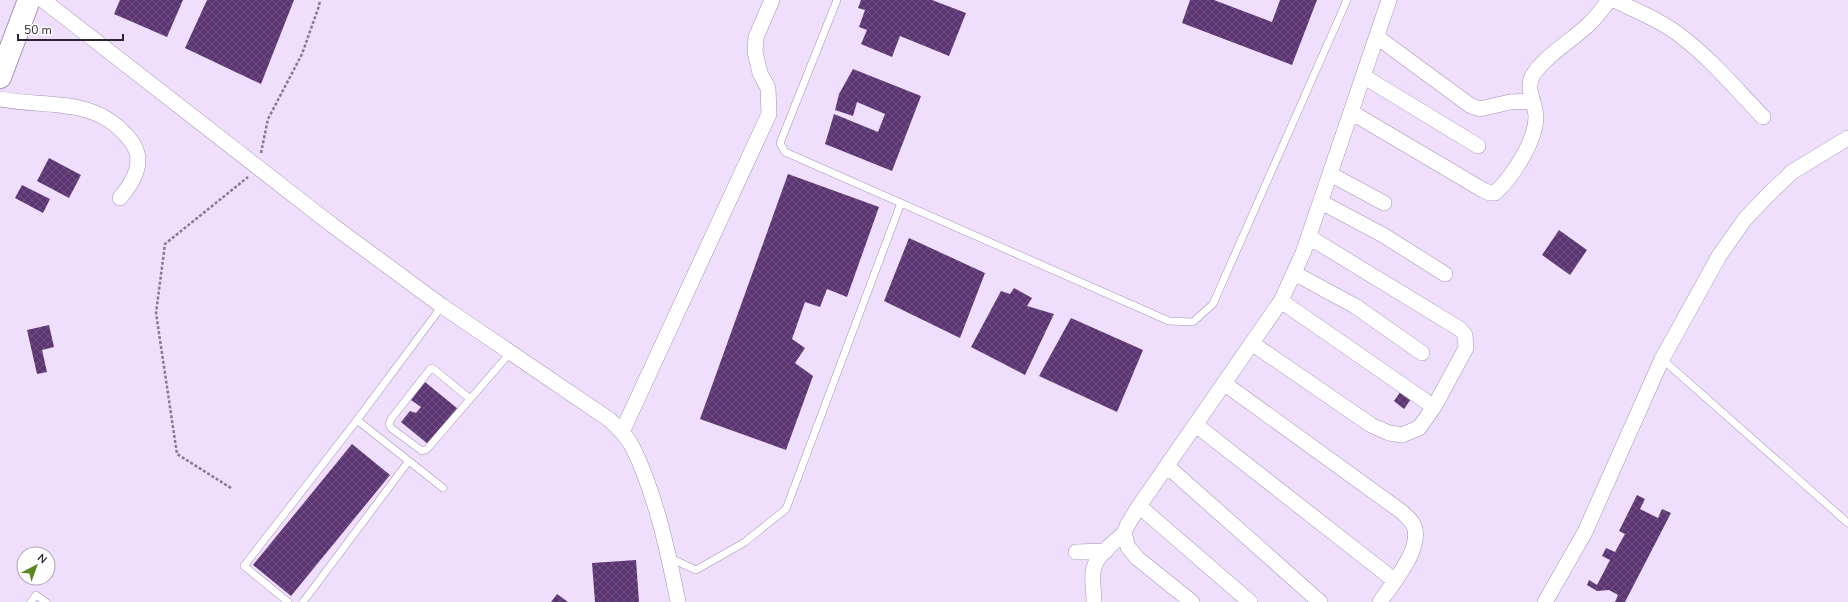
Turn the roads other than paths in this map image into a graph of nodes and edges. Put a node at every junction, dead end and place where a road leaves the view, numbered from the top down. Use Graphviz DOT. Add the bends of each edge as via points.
graph roads {
  1 [pos="29,0"];
  2 [pos="43,0"];
  3 [pos="772,0"];
  4 [pos="837,0"];
  5 [pos="1346,0"];
  6 [pos="1389,0"];
  7 [pos="1610,0"];
  8 [pos="1614,0"];
  9 [pos="1377,37"];
  10 [pos="1363,76"];
  11 [pos="0,77"];
  12 [pos="0,99"];
  13 [pos="1533,101"];
  14 [pos="1351,112"];
  15 [pos="1764,117"];
  16 [pos="1848,138"];
  17 [pos="1478,146"];
  18 [pos="1330,174"];
  19 [pos="120,198"];
  20 [pos="1321,202"];
  21 [pos="901,203"];
  22 [pos="1384,203"];
  23 [pos="1309,237"];
  24 [pos="1294,273"];
  25 [pos="1445,274"];
  26 [pos="1281,301"];
  27 [pos="442,306"];
  28 [pos="1253,344"];
  29 [pos="510,353"];
  30 [pos="1422,353"];
  31 [pos="1662,359"];
  32 [pos="1225,384"];
  33 [pos="470,399"];
  34 [pos="1434,407"];
  35 [pos="357,420"];
  36 [pos="1196,425"];
  37 [pos="622,432"];
  38 [pos="408,462"];
  39 [pos="1167,466"];
  40 [pos="443,488"];
  41 [pos="1139,506"];
  42 [pos="1848,523"];
  43 [pos="1124,533"];
  44 [pos="1106,551"];
  45 [pos="1076,552"];
  46 [pos="670,558"];
  47 [pos="1394,580"];
  48 [pos="31,602"];
  49 [pos="46,602"];
  50 [pos="288,602"];
  51 [pos="303,602"];
  52 [pos="678,602"];
  53 [pos="1094,602"];
  54 [pos="1192,602"];
  55 [pos="1250,602"];
  56 [pos="1320,602"];
  57 [pos="1380,602"];
  58 [pos="1545,602"];
  1 -- 11 [label="main road"];
  2 -- 27 [label="street" via="332,225"];
  3 -- 37 [label="street" via="756,37 755,52 760,73 768,88 769,114"];
  4 -- 21 [label="lane" via="780,143 785,152 792,156"];
  5 -- 21 [label="lane" via="1213,304 1193,322 1169,321"];
  6 -- 9 [label="street"];
  7 -- 13 [label="street" via="1591,23 1542,64 1533,75 1529,86"];
  8 -- 15 [label="street" via="1656,20 1682,37"];
  9 -- 10 [label="street"];
  9 -- 13 [label="street" via="1471,106 1480,109 1510,102"];
  10 -- 14 [label="street"];
  10 -- 17 [label="street"];
  12 -- 19 [label="street" via="82,109 104,116 123,130 137,149 138,169 130,186"];
  13 -- 14 [label="street" via="1536,116 1531,142 1509,178 1495,192 1490,193"];
  14 -- 18 [label="street"];
  16 -- 31 [label="street" via="1792,172 1745,218 1719,256"];
  18 -- 20 [label="street"];
  18 -- 22 [label="street"];
  20 -- 23 [label="street"];
  20 -- 25 [label="street" via="1383,235"];
  21 -- 46 [label="lane" via="786,509 746,542 696,570"];
  23 -- 24 [label="street"];
  23 -- 34 [label="street" via="1460,329 1465,335 1466,348"];
  24 -- 26 [label="street"];
  24 -- 30 [label="street" via="1355,306"];
  26 -- 28 [label="street"];
  26 -- 34 [label="street"];
  27 -- 29 [label="street"];
  27 -- 35 [label="lane"];
  28 -- 32 [label="street"];
  28 -- 34 [label="street" via="1371,425 1389,433 1402,435 1419,428"];
  29 -- 33 [label="lane"];
  29 -- 37 [label="street" via="610,420"];
  31 -- 42 [label="lane"];
  31 -- 58 [label="street" via="1585,532"];
  32 -- 36 [label="street"];
  32 -- 47 [label="street" via="1409,519 1415,537 1413,550"];
  33 -- 33 [label="lane" via="427,449 422,451 389,424 431,368"];
  35 -- 38 [label="lane"];
  35 -- 50 [label="lane" via="244,566"];
  36 -- 39 [label="street"];
  36 -- 47 [label="street"];
  37 -- 46 [label="street" via="631,445 646,481"];
  38 -- 40 [label="lane"];
  38 -- 51 [label="lane"];
  39 -- 41 [label="street"];
  39 -- 56 [label="street"];
  41 -- 43 [label="street"];
  41 -- 55 [label="street"];
  43 -- 44 [label="street"];
  43 -- 54 [label="street" via="1128,546 1137,558"];
  44 -- 45 [label="street"];
  44 -- 53 [label="street" via="1099,557 1093,573"];
  46 -- 52 [label="street"];
  47 -- 57 [label="street"];
  48 -- 49 [label="lane" via="36,595"];
}
